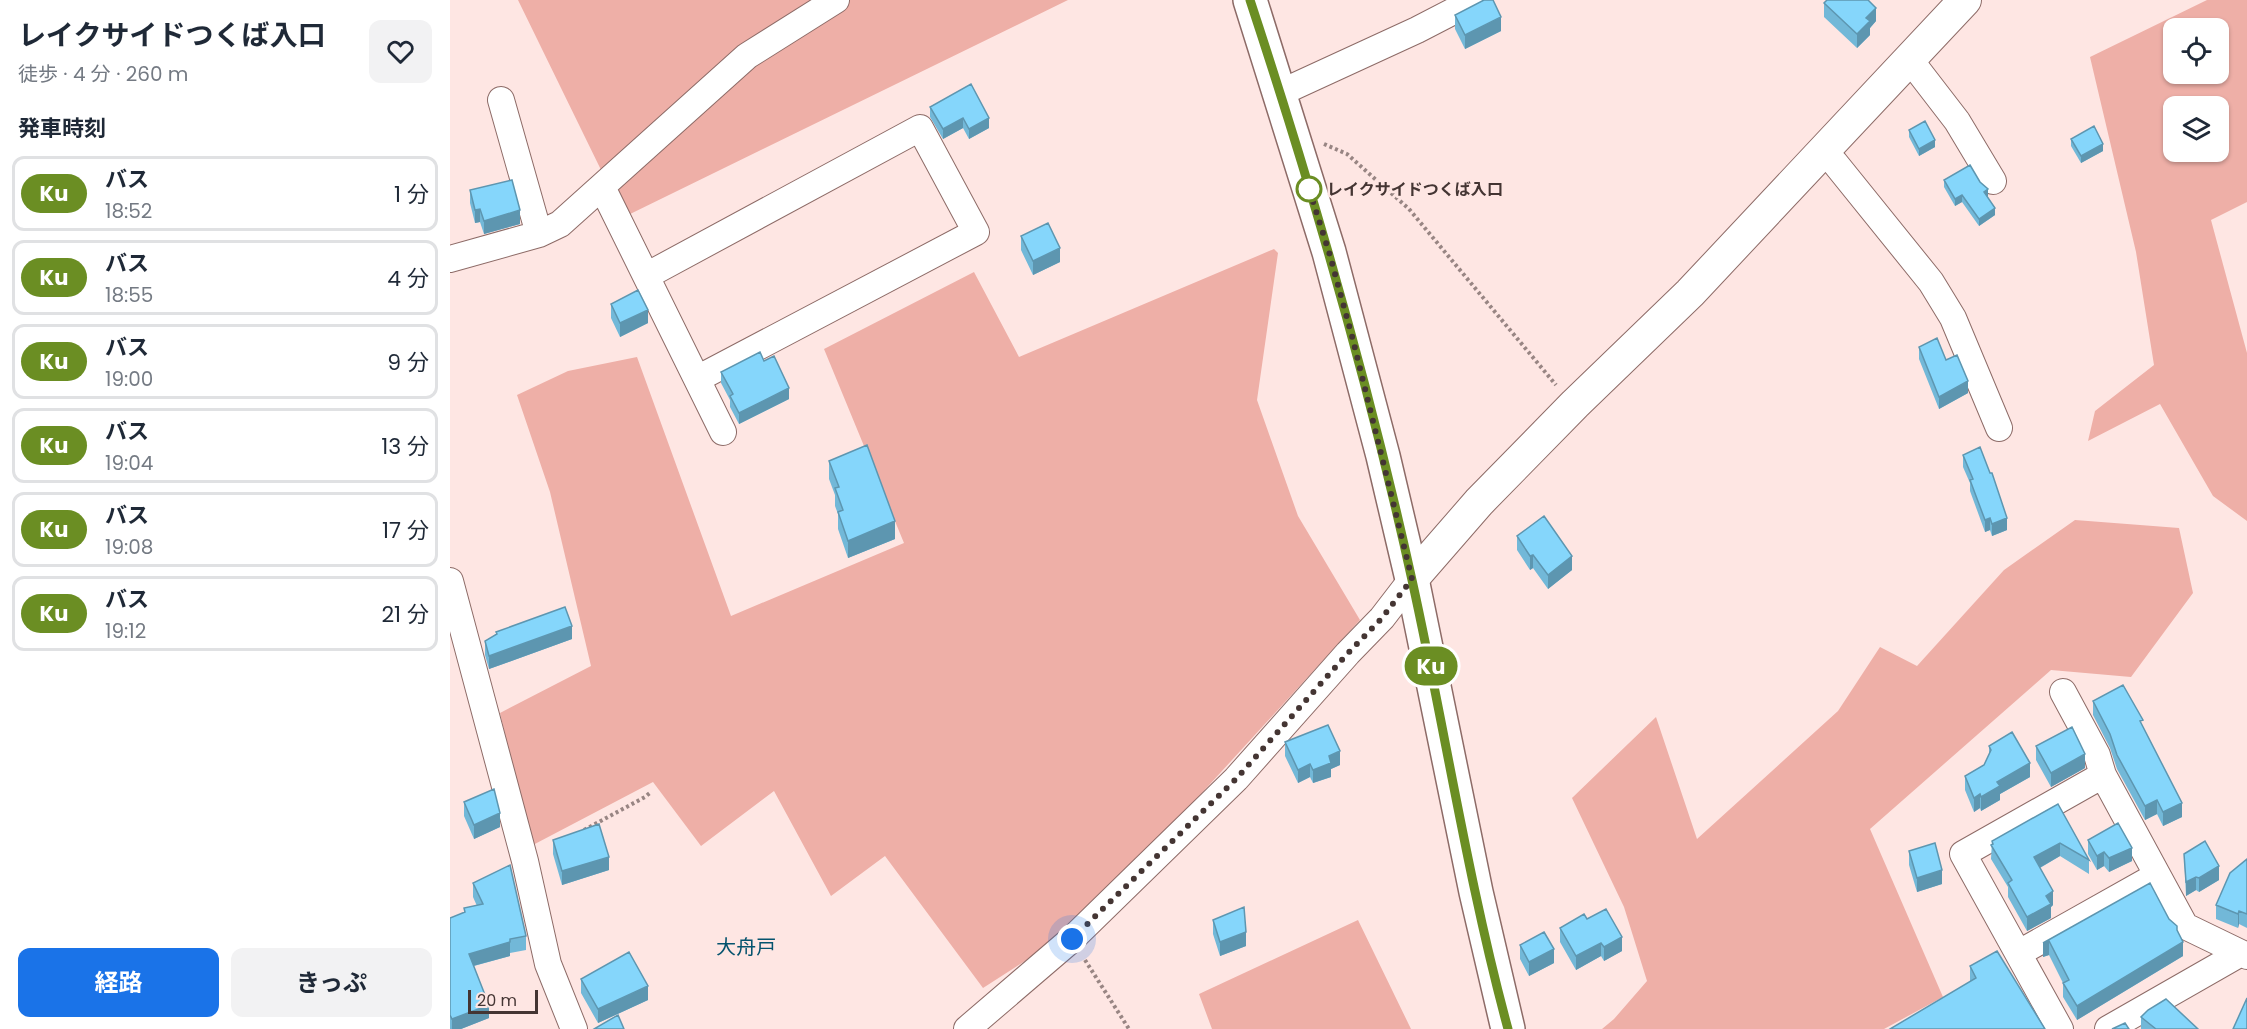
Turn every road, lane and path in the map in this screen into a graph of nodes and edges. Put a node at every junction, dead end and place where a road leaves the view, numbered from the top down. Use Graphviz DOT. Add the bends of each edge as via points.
graph roads {
  1 [pos="836,0"];
  2 [pos="1250,0"];
  3 [pos="1475,0"];
  4 [pos="1965,0"];
  5 [pos="1910,60"];
  6 [pos="1280,93"];
  7 [pos="501,100"];
  8 [pos="1297,148"];
  9 [pos="1823,152"];
  10 [pos="1993,181"];
  11 [pos="602,188"];
  12 [pos="539,234"];
  13 [pos="450,259"];
  14 [pos="646,276"];
  15 [pos="697,379"];
  16 [pos="1575,404"];
  17 [pos="1999,428"];
  18 [pos="723,432"];
  19 [pos="1412,579"];
  20 [pos="450,581"];
  21 [pos="2062,692"];
  22 [pos="2103,775"];
  23 [pos="651,792"];
  24 [pos="576,834"];
  25 [pos="2156,876"];
  26 [pos="1072,939"];
  27 [pos="2019,953"];
  28 [pos="2244,954"];
  29 [pos="566,1026"];
  30 [pos="967,1029"];
  31 [pos="1129,1029"];
  32 [pos="1508,1029"];
  33 [pos="2060,1029"];
  34 [pos="2108,1029"];
  1 -- 11 [label="street" via="747,56"];
  2 -- 6 [label="main road"];
  3 -- 6 [label="street"];
  4 -- 5 [label="street"];
  5 -- 9 [label="street"];
  5 -- 10 [label="street" via="1957,121"];
  6 -- 8 [label="main road"];
  7 -- 12 [label="street"];
  8 -- 16 [label="path" via="1315,142 1347,154 1409,209"];
  8 -- 19 [label="main road" via="1350,329"];
  9 -- 16 [label="street" via="1690,293"];
  9 -- 17 [label="street" via="1931,282 1953,318"];
  11 -- 12 [label="street" via="560,224"];
  11 -- 14 [label="street"];
  12 -- 13 [label="street"];
  14 -- 15 [label="street"];
  14 -- 15 [label="street" via="920,128 976,232"];
  15 -- 18 [label="street"];
  16 -- 19 [label="street" via="1479,502"];
  19 -- 26 [label="street" via="1382,618 1236,779"];
  19 -- 32 [label="main road"];
  20 -- 29 [label="street"];
  21 -- 22 [label="street" via="2097,755"];
  22 -- 25 [label="street"];
  22 -- 27 [label="street" via="1963,854"];
  23 -- 24 [label="path"];
  25 -- 27 [label="street"];
  25 -- 28 [label="street" via="2185,926"];
  26 -- 30 [label="street"];
  26 -- 31 [label="path"];
  27 -- 33 [label="street"];
  28 -- 34 [label="street"];
}
